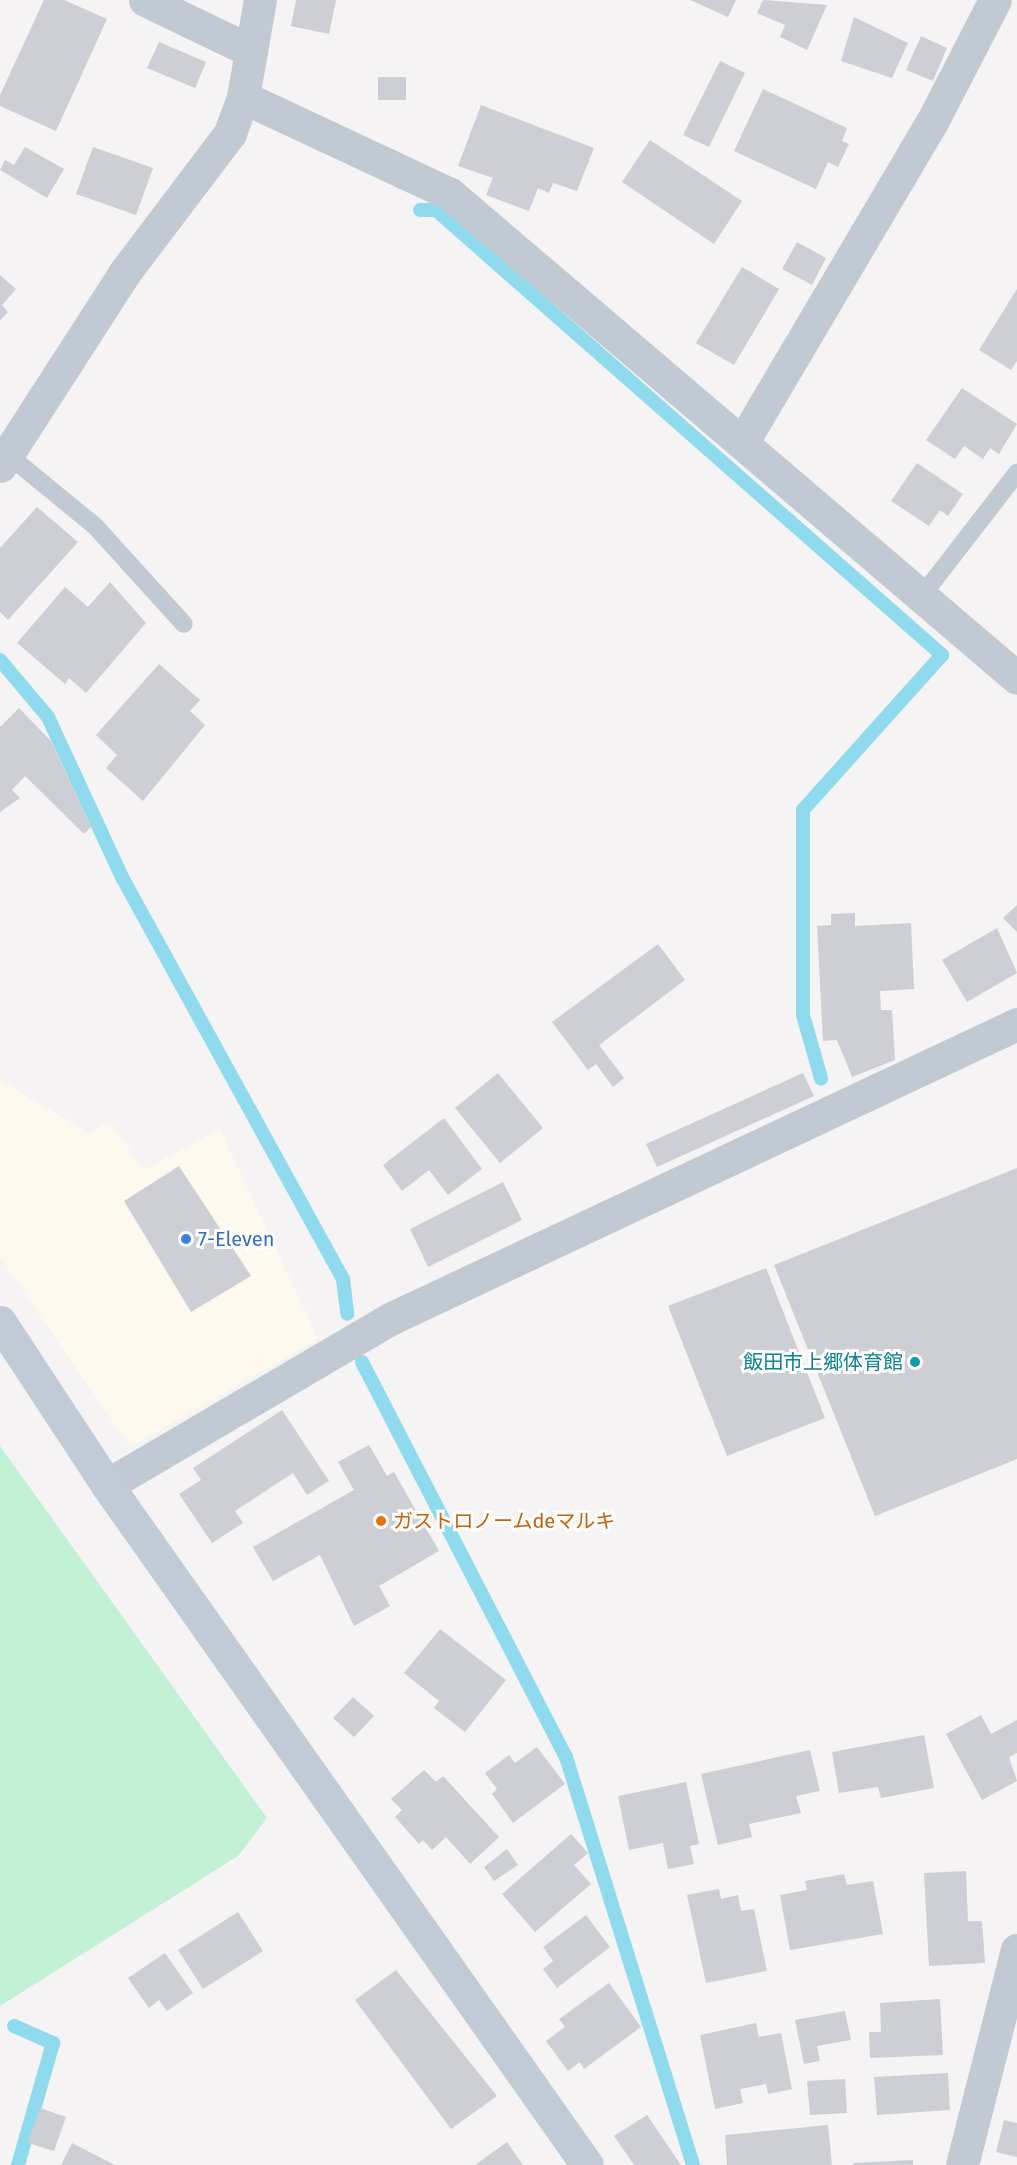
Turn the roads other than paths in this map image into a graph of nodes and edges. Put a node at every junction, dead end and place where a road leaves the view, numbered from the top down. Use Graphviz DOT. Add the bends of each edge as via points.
graph roads {
  1 [pos="145,0"];
  2 [pos="260,0"];
  3 [pos="996,0"];
  4 [pos="251,51"];
  5 [pos="243,97"];
  6 [pos="742,443"];
  7 [pos="3,460"];
  8 [pos="1017,473"];
  9 [pos="921,597"];
  10 [pos="184,624"];
  11 [pos="1017,678"];
  12 [pos="1017,1024"];
  13 [pos="0,1322"];
  14 [pos="107,1485"];
  15 [pos="1017,1950"];
  16 [pos="587,2165"];
  17 [pos="962,2165"];
  1 -- 4 [label="street"];
  2 -- 4 [label="street"];
  3 -- 6 [label="street" via="932,122"];
  4 -- 5 [label="street"];
  5 -- 6 [label="street" via="450,194"];
  5 -- 7 [label="street" via="230,133 125,272"];
  6 -- 9 [label="street"];
  7 -- 10 [label="lane" via="95,526"];
  8 -- 9 [label="lane"];
  9 -- 11 [label="street"];
  12 -- 14 [label="street" via="392,1318"];
  13 -- 14 [label="street"];
  14 -- 16 [label="street"];
  15 -- 17 [label="street"];
}
